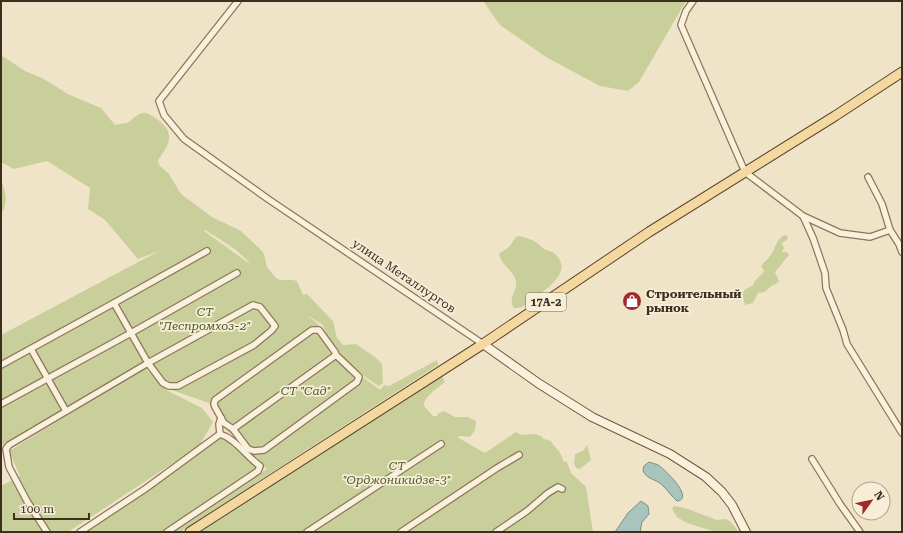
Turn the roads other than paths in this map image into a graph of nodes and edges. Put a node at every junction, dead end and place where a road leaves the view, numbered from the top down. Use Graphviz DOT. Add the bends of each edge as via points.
graph roads {
  1 [pos="238,1"];
  2 [pos="693,1"];
  3 [pos="902,72"];
  4 [pos="745,172"];
  5 [pos="868,177"];
  6 [pos="803,216"];
  7 [pos="890,230"];
  8 [pos="207,251"];
  9 [pos="902,252"];
  10 [pos="237,273"];
  11 [pos="114,304"];
  12 [pos="131,333"];
  13 [pos="483,344"];
  14 [pos="31,349"];
  15 [pos="336,356"];
  16 [pos="148,363"];
  17 [pos="1,365"];
  18 [pos="48,378"];
  19 [pos="1,404"];
  20 [pos="66,411"];
  21 [pos="221,418"];
  22 [pos="233,429"];
  23 [pos="902,433"];
  24 [pos="220,434"];
  25 [pos="441,444"];
  26 [pos="3,450"];
  27 [pos="519,455"];
  28 [pos="812,459"];
  29 [pos="562,488"];
  30 [pos="47,532"];
  31 [pos="80,532"];
  32 [pos="167,532"];
  33 [pos="190,532"];
  34 [pos="307,532"];
  35 [pos="401,532"];
  36 [pos="496,532"];
  37 [pos="746,532"];
  38 [pos="860,532"];
  1 -- 13 [label="street, улица Металлургов" via="159,101 164,115 184,139 268,200"];
  2 -- 4 [label="street" via="681,25"];
  3 -- 4 [label="main road, 17А-2"];
  4 -- 6 [label="street"];
  4 -- 13 [label="main road, 17А-2" via="649,232"];
  5 -- 7 [label="street" via="882,204"];
  6 -- 7 [label="street" via="840,233 870,236"];
  6 -- 23 [label="street" via="813,238 826,288 847,344"];
  7 -- 9 [label="street"];
  8 -- 11 [label="street"];
  10 -- 12 [label="street"];
  11 -- 12 [label="street"];
  11 -- 14 [label="street"];
  12 -- 16 [label="street"];
  12 -- 18 [label="street"];
  13 -- 33 [label="main road, 17А-2"];
  13 -- 37 [label="street, улица Металлургов" via="592,417 670,454 706,477 732,505"];
  14 -- 17 [label="street"];
  14 -- 18 [label="street"];
  15 -- 21 [label="street" via="318,330 312,330 215,400 214,404"];
  15 -- 22 [label="street"];
  15 -- 22 [label="street" via="356,374 357,382 264,450 248,449"];
  16 -- 16 [label="street" via="163,383 178,386 254,345 275,326 260,307 253,306"];
  16 -- 20 [label="street"];
  18 -- 19 [label="street"];
  18 -- 20 [label="street"];
  20 -- 26 [label="street"];
  21 -- 22 [label="street"];
  21 -- 24 [label="street"];
  24 -- 31 [label="street" via="145,489"];
  24 -- 32 [label="street" via="227,436 260,466 258,471"];
  25 -- 34 [label="street"];
  26 -- 30 [label="street" via="27,501"];
  27 -- 35 [label="street"];
  28 -- 38 [label="street"];
  29 -- 36 [label="street" via="558,487 548,493"];
}
